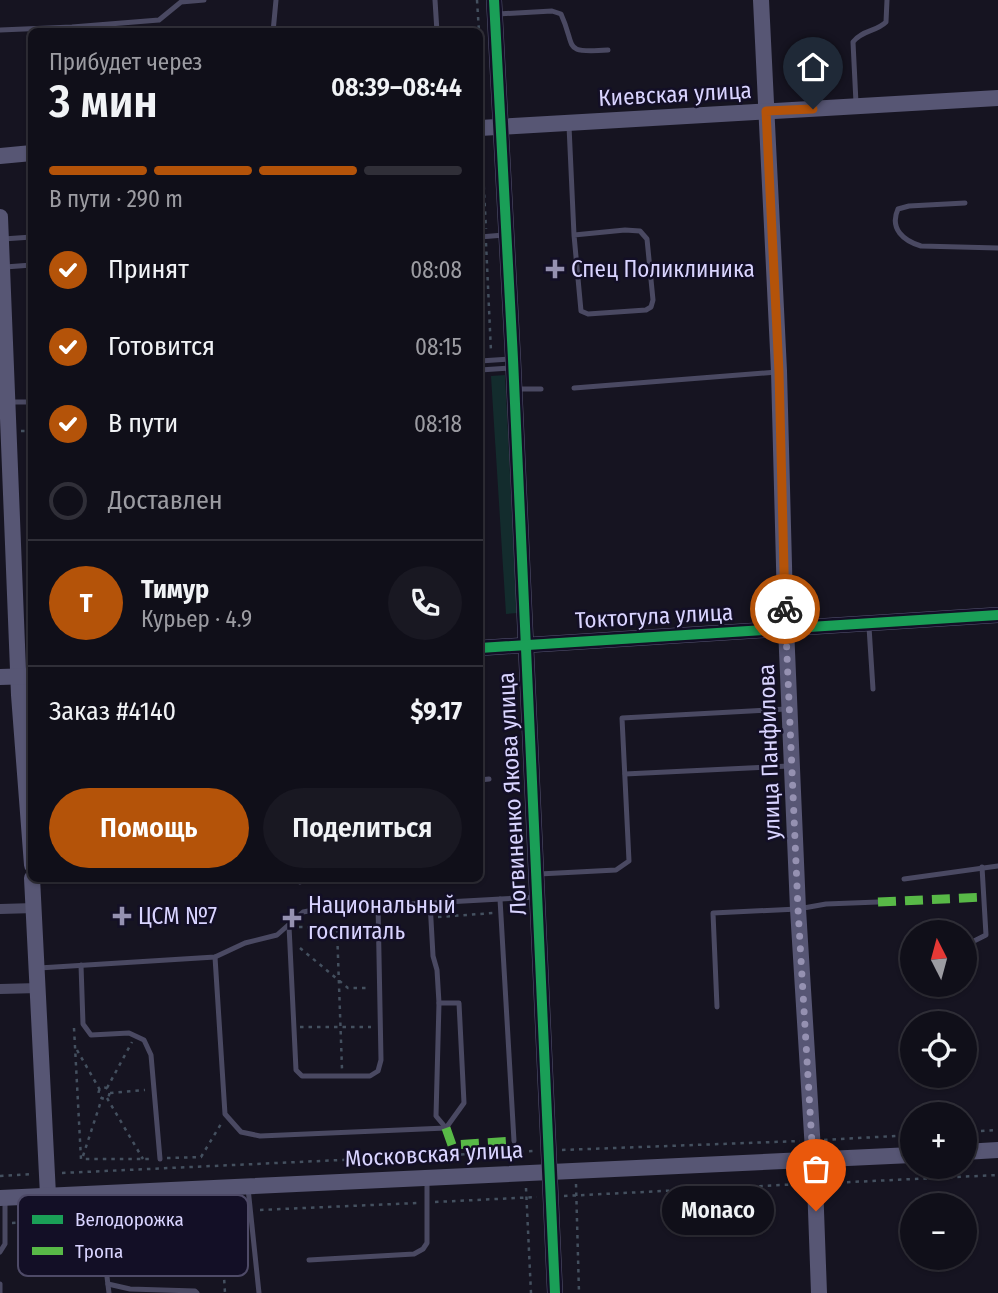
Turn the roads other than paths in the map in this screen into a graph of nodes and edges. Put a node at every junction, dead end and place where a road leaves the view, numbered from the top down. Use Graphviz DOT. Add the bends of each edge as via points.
graph roads {
  1 [pos="204,0"];
  2 [pos="276,0"];
  3 [pos="435,0"];
  4 [pos="761,0"];
  5 [pos="887,0"];
  6 [pos="495,7"];
  7 [pos="82,28"];
  8 [pos="273,28"];
  9 [pos="438,28"];
  10 [pos="0,30"];
  11 [pos="28,30"];
  12 [pos="608,50"];
  13 [pos="998,98"];
  14 [pos="856,106"];
  15 [pos="766,111"];
  16 [pos="569,123"];
  17 [pos="502,127"];
  18 [pos="483,128"];
  19 [pos="28,153"];
  20 [pos="0,156"];
  21 [pos="965,204"];
  22 [pos="0,217"];
  23 [pos="574,234"];
  24 [pos="508,235"];
  25 [pos="28,237"];
  26 [pos="483,237"];
  27 [pos="1,239"];
  28 [pos="998,248"];
  29 [pos="28,265"];
  30 [pos="2,267"];
  31 [pos="2,303"];
  32 [pos="483,361"];
  33 [pos="514,364"];
  34 [pos="483,370"];
  35 [pos="779,372"];
  36 [pos="574,388"];
  37 [pos="515,389"];
  38 [pos="541,389"];
  39 [pos="28,403"];
  40 [pos="6,410"];
  41 [pos="998,615"];
  42 [pos="869,624"];
  43 [pos="787,629"];
  44 [pos="526,645"];
  45 [pos="483,648"];
  46 [pos="25,676"];
  47 [pos="0,677"];
  48 [pos="873,689"];
  49 [pos="790,709"];
  50 [pos="28,757"];
  51 [pos="792,766"];
  52 [pos="625,774"];
  53 [pos="489,779"];
  54 [pos="483,780"];
  55 [pos="998,866"];
  56 [pos="982,867"];
  57 [pos="537,874"];
  58 [pos="904,879"];
  59 [pos="33,882"];
  60 [pos="538,897"];
  61 [pos="500,899"];
  62 [pos="430,902"];
  63 [pos="878,902"];
  64 [pos="378,904"];
  65 [pos="35,908"];
  66 [pos="0,909"];
  67 [pos="798,909"];
  68 [pos="289,926"];
  69 [pos="977,939"];
  70 [pos="215,957"];
  71 [pos="81,965"];
  72 [pos="38,968"];
  73 [pos="39,988"];
  74 [pos="0,989"];
  75 [pos="439,1003"];
  76 [pos="716,1007"];
  77 [pos="446,1128"];
  78 [pos="514,1141"];
  79 [pos="998,1150"];
  80 [pos="977,1151"];
  81 [pos="900,1156"];
  82 [pos="160,1159"];
  83 [pos="814,1160"];
  84 [pos="549,1172"];
  85 [pos="427,1178"];
  86 [pos="248,1185"];
  87 [pos="97,1193"];
  88 [pos="48,1195"];
  89 [pos="2,1198"];
  90 [pos="0,1252"];
  91 [pos="309,1260"];
  92 [pos="107,1276"];
  93 [pos="0,1284"];
  94 [pos="108,1284"];
  95 [pos="0,1293"];
  96 [pos="109,1293"];
  97 [pos="197,1293"];
  98 [pos="259,1293"];
  99 [pos="555,1293"];
  100 [pos="819,1293"];
  1 -- 7 [label="lane" via="181,2 159,20"];
  2 -- 8 [label="lane"];
  3 -- 9 [label="lane"];
  4 -- 15 [label="main road, улица Панфилова"];
  5 -- 14 [label="lane" via="886,22 859,34 853,42"];
  6 -- 12 [label="lane" via="561,14 574,49"];
  6 -- 17 [label="main road, Логвиненко Якова улица"];
  10 -- 11 [label="lane"];
  13 -- 14 [label="main road, Киевская улица"];
  14 -- 15 [label="main road, Киевская улица"];
  15 -- 16 [label="main road, Киевская улица"];
  15 -- 35 [label="main road, улица Панфилова"];
  16 -- 17 [label="main road, Киевская улица"];
  16 -- 23 [label="lane"];
  17 -- 18 [label="main road, Киевская улица"];
  17 -- 24 [label="main road, Логвиненко Якова улица"];
  19 -- 20 [label="main road"];
  21 -- 28 [label="lane" via="898,209 894,218 898,233 921,246"];
  22 -- 27 [label="main road"];
  23 -- 23 [label="lane" via="640,231 647,239 651,307 580,311"];
  24 -- 26 [label="lane"];
  24 -- 33 [label="main road, Логвиненко Якова улица"];
  25 -- 27 [label="lane"];
  27 -- 30 [label="main road"];
  29 -- 30 [label="lane"];
  30 -- 31 [label="main road"];
  31 -- 40 [label="main road"];
  32 -- 33 [label="lane"];
  33 -- 34 [label="lane"];
  33 -- 37 [label="main road, Логвиненко Якова улица"];
  35 -- 36 [label="lane"];
  35 -- 43 [label="main road, улица Панфилова"];
  37 -- 38 [label="lane"];
  37 -- 44 [label="main road, Логвиненко Якова улица"];
  39 -- 40 [label="lane"];
  40 -- 46 [label="main road"];
  41 -- 42 [label="main road, Токтогула улица"];
  42 -- 43 [label="main road, Токтогула улица"];
  42 -- 48 [label="lane"];
  43 -- 44 [label="main road, Токтогула улица"];
  43 -- 49 [label="main road, улица Панфилова"];
  44 -- 45 [label="main road, Токтогула улица"];
  44 -- 57 [label="main road, Логвиненко Якова улица"];
  46 -- 47 [label="main road"];
  46 -- 50 [label="main road"];
  49 -- 51 [label="main road, улица Панфилова"];
  49 -- 52 [label="lane" via="622,718"];
  51 -- 52 [label="lane"];
  51 -- 67 [label="main road, улица Панфилова"];
  52 -- 57 [label="lane" via="629,861 616,870"];
  53 -- 54 [label="lane"];
  55 -- 56 [label="lane"];
  56 -- 58 [label="lane"];
  56 -- 69 [label="lane" via="986,935"];
  57 -- 60 [label="main road, Логвиненко Якова улица"];
  59 -- 65 [label="main road"];
  60 -- 61 [label="lane"];
  60 -- 84 [label="main road, Логвиненко Якова улица"];
  61 -- 62 [label="lane"];
  61 -- 78 [label="lane"];
  62 -- 64 [label="lane"];
  62 -- 75 [label="lane"];
  63 -- 67 [label="lane"];
  64 -- 68 [label="lane" via="303,912"];
  64 -- 68 [label="lane" via="381,1060 378,1071 370,1076 302,1076 296,1070"];
  65 -- 66 [label="street"];
  65 -- 72 [label="main road"];
  67 -- 76 [label="lane" via="713,913"];
  67 -- 83 [label="main road, улица Панфилова"];
  68 -- 70 [label="lane" via="277,935"];
  70 -- 71 [label="lane"];
  70 -- 77 [label="lane" via="225,1114 242,1132 260,1136"];
  71 -- 72 [label="lane"];
  71 -- 82 [label="lane" via="86,1031 91,1035 129,1033 144,1040 151,1055"];
  72 -- 73 [label="main road"];
  73 -- 74 [label="street"];
  73 -- 88 [label="main road"];
  75 -- 77 [label="lane" via="436,1116"];
  75 -- 77 [label="lane" via="458,1003 461,1049 464,1103"];
  79 -- 80 [label="main road"];
  81 -- 83 [label="main road, Московская улица"];
  83 -- 84 [label="main road, Московская улица"];
  83 -- 100 [label="main road, улица Панфилова"];
  84 -- 85 [label="main road, Московская улица"];
  84 -- 99 [label="main road, Логвиненко Якова улица"];
  85 -- 86 [label="main road, Московская улица"];
  85 -- 91 [label="lane" via="427,1243 423,1249 414,1254"];
  86 -- 87 [label="main road, Московская улица"];
  86 -- 98 [label="lane"];
  87 -- 88 [label="main road, Московская улица"];
  89 -- 90 [label="lane" via="5,1244"];
  92 -- 94 [label="lane"];
  93 -- 95 [label="lane"];
  94 -- 96 [label="lane"];
  94 -- 97 [label="lane"];
}
